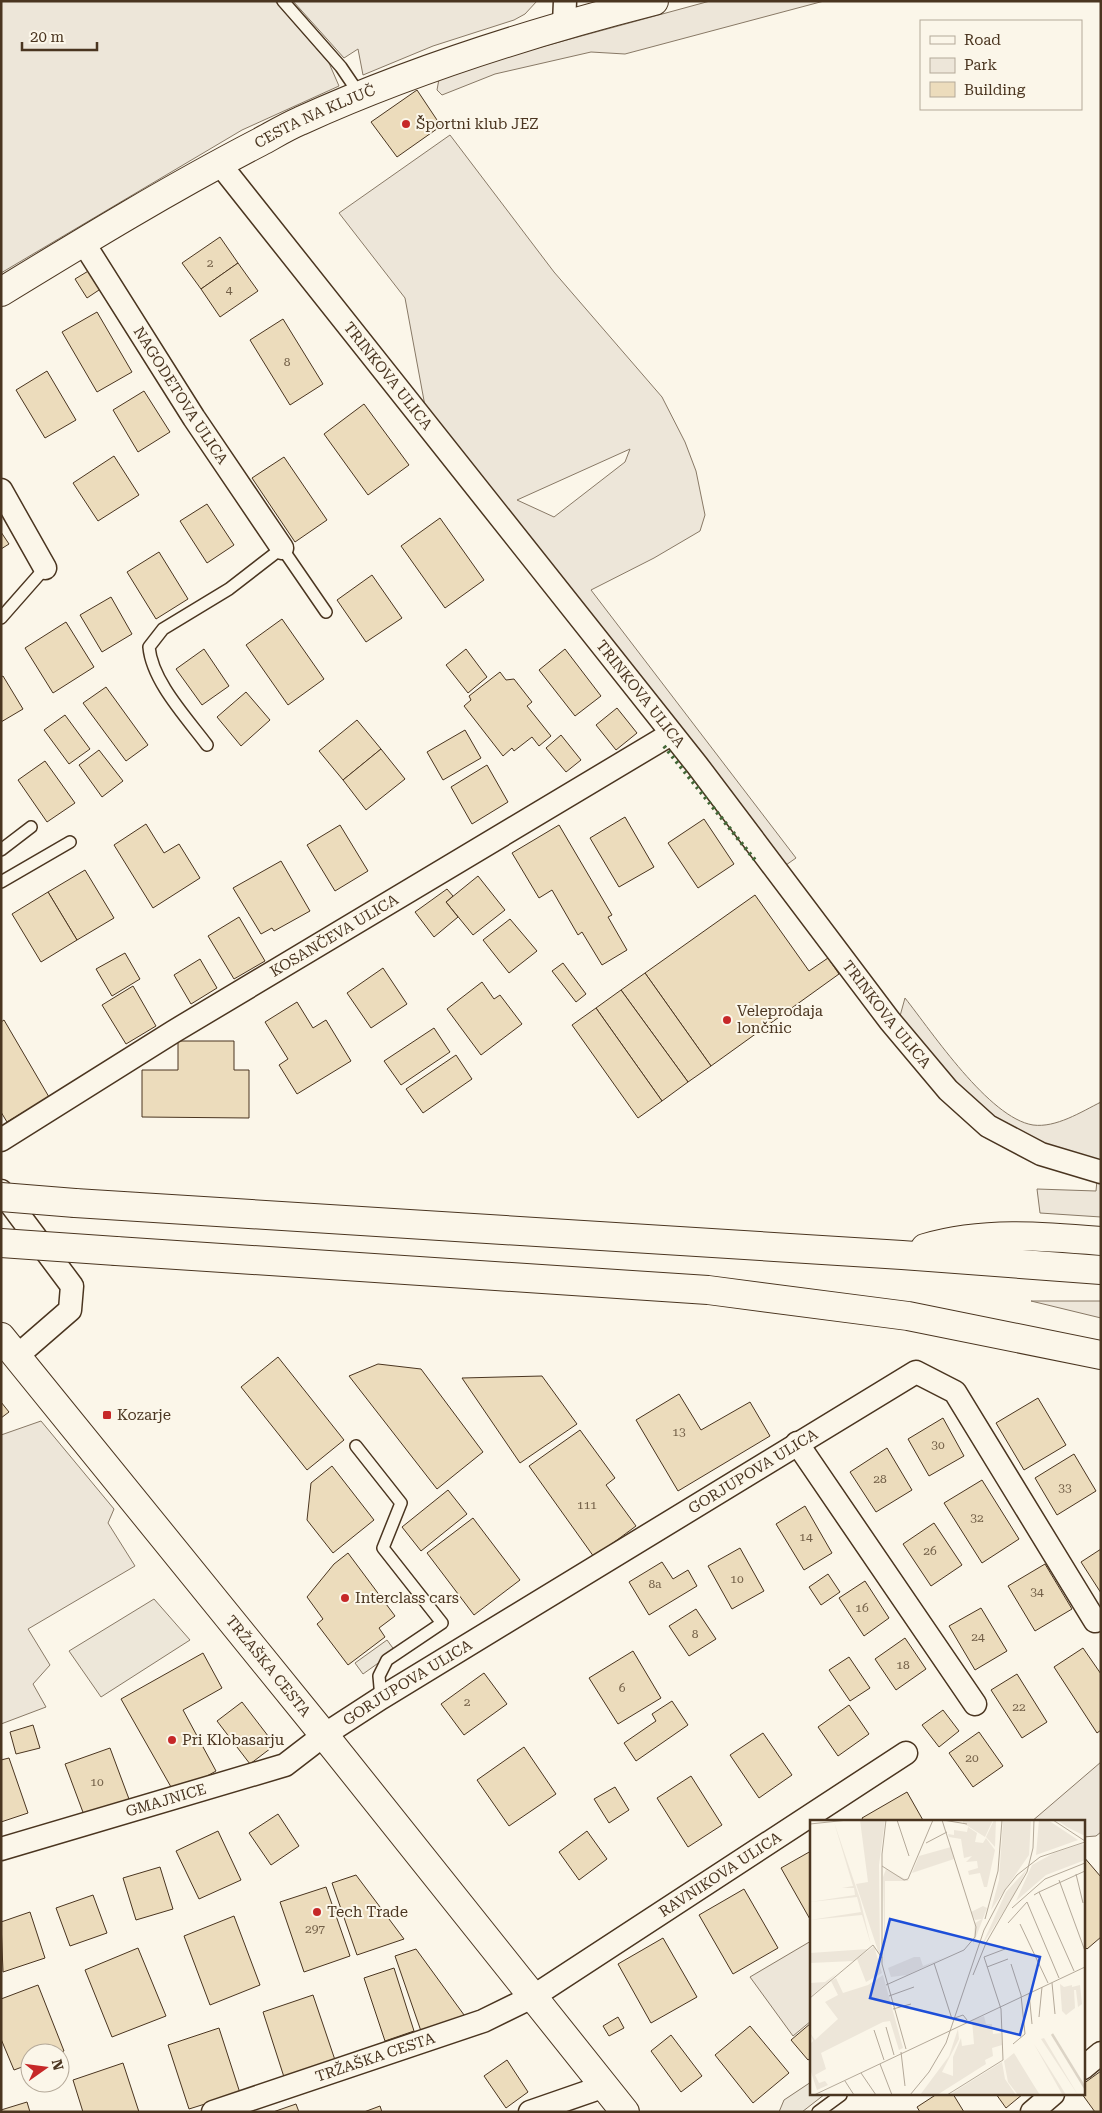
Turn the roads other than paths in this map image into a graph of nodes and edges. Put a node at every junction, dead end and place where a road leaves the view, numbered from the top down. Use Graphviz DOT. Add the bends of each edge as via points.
graph roads {
  1 [pos="283,1"];
  2 [pos="654,1"];
  3 [pos="564,13"];
  4 [pos="360,95"];
  5 [pos="219,163"];
  6 [pos="83,242"];
  7 [pos="1,292"];
  8 [pos="1,490"];
  9 [pos="282,548"];
  10 [pos="45,568"];
  11 [pos="326,612"];
  12 [pos="1,618"];
  13 [pos="671,734"];
  14 [pos="207,745"];
  15 [pos="31,827"];
  16 [pos="70,842"];
  17 [pos="1,850"];
  18 [pos="1,882"];
  19 [pos="1,1140"];
  20 [pos="1101,1172"];
  21 [pos="1,1191"];
  22 [pos="1,1197"];
  23 [pos="1101,1241"];
  24 [pos="1,1242"];
  25 [pos="902,1255"];
  26 [pos="1101,1270"];
  27 [pos="9,1347"];
  28 [pos="1101,1355"];
  29 [pos="797,1443"];
  30 [pos="356,1446"];
  31 [pos="1095,1621"];
  32 [pos="381,1698"];
  33 [pos="975,1704"];
  34 [pos="324,1734"];
  35 [pos="906,1753"];
  36 [pos="1,1849"];
  37 [pos="534,1996"];
  38 [pos="1101,2053"];
  39 [pos="1084,2067"];
  40 [pos="605,2086"];
  41 [pos="840,2096"];
  42 [pos="1050,2096"];
  43 [pos="213,2112"];
  44 [pos="530,2112"];
  45 [pos="625,2112"];
  46 [pos="818,2112"];
  47 [pos="1032,2112"];
  1 -- 4 [label="lane"];
  2 -- 3 [label="main road, CESTA NA KLJUČ"];
  3 -- 4 [label="main road, CESTA NA KLJUČ"];
  4 -- 5 [label="main road, CESTA NA KLJUČ" via="298,122"];
  5 -- 6 [label="main road, CESTA NA KLJUČ"];
  5 -- 13 [label="street, TRINKOVA ULICA"];
  6 -- 7 [label="main road, CESTA NA KLJUČ"];
  6 -- 9 [label="street, NAGODETOVA ULICA" via="194,418"];
  8 -- 10 [label="street"];
  9 -- 11 [label="lane"];
  9 -- 14 [label="lane" via="229,589 163,629 149,647 150,660 164,687"];
  10 -- 12 [label="lane"];
  13 -- 19 [label="street, KOSANČEVA ULICA" via="173,1032"];
  13 -- 20 [label="street, TRINKOVA ULICA" via="890,1021 948,1090 988,1126 1041,1154"];
  15 -- 17 [label="lane"];
  16 -- 18 [label="lane"];
  21 -- 27 [label="street" via="72,1286 70,1310"];
  22 -- 25 [label="main road, bridge"];
  23 -- 25 [label="main road" via="1026,1235 976,1238 942,1243"];
  24 -- 28 [label="main road, bridge" via="708,1290 908,1316"];
  25 -- 26 [label="main road"];
  27 -- 34 [label="main road, TRŽAŠKA CESTA"];
  29 -- 31 [label="street, GORJUPOVA ULICA" via="916,1372 956,1392"];
  29 -- 32 [label="street, GORJUPOVA ULICA"];
  29 -- 33 [label="street"];
  30 -- 32 [label="lane" via="401,1503 383,1548 442,1623 387,1660 379,1676"];
  32 -- 34 [label="street, GORJUPOVA ULICA"];
  34 -- 36 [label="street, GMAJNICE" via="285,1765"];
  34 -- 37 [label="main road, TRŽAŠKA CESTA"];
  35 -- 37 [label="street, RAVNIKOVA ULICA"];
  37 -- 40 [label="main road, TRŽAŠKA CESTA"];
  37 -- 43 [label="street, TRŽAŠKA CESTA" via="483,2021"];
  38 -- 39 [label="street"];
  40 -- 44 [label="street"];
  40 -- 45 [label="main road, TRŽAŠKA CESTA"];
  41 -- 46 [label="lane"];
  42 -- 47 [label="street"];
}
